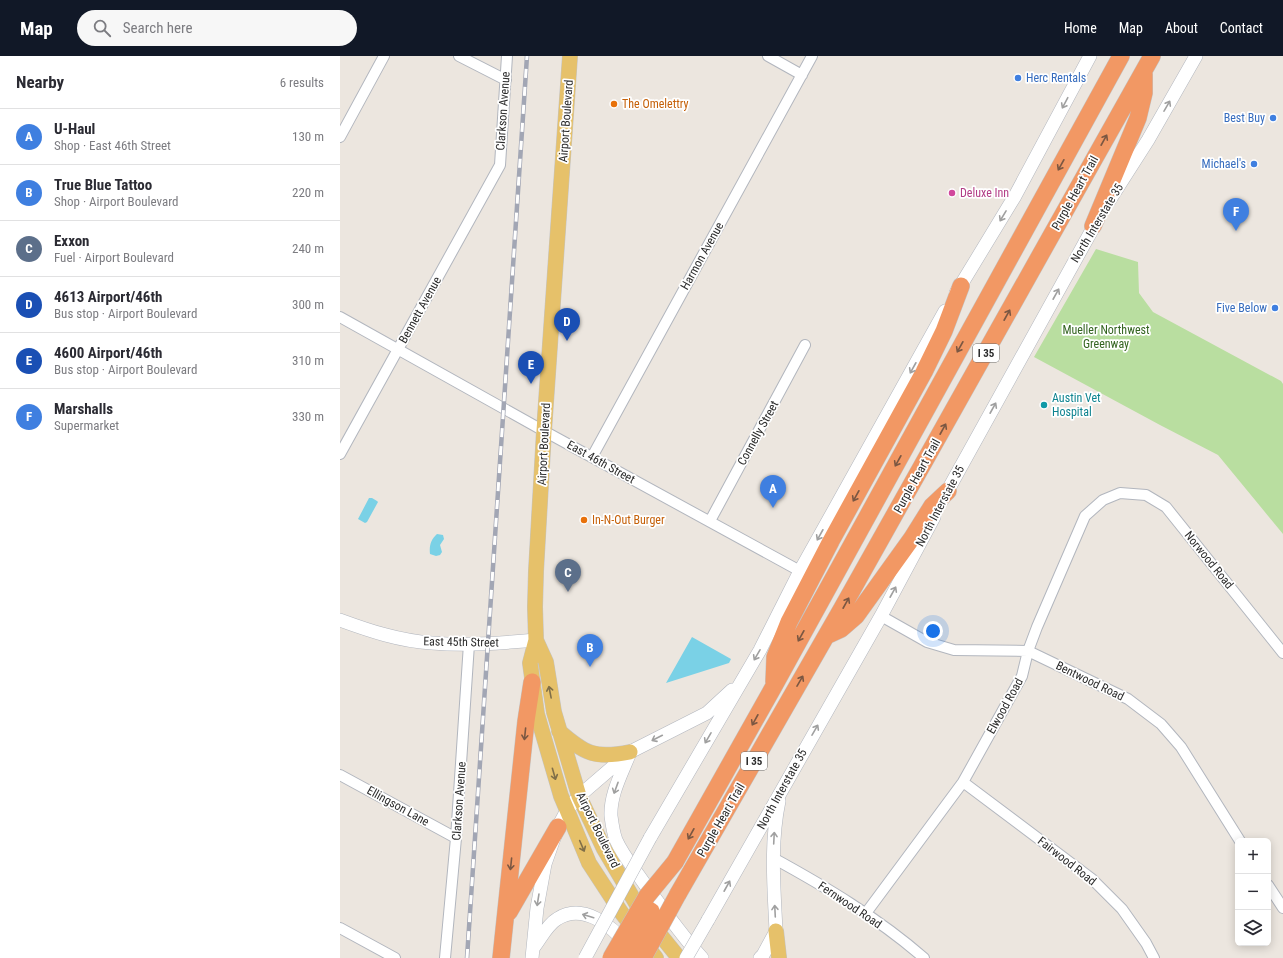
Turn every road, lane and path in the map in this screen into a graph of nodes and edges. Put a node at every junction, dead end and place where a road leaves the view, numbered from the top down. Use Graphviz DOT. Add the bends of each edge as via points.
graph roads {
  1 [pos="384,56"];
  2 [pos="459,56"];
  3 [pos="507,56"];
  4 [pos="570,56"];
  5 [pos="768,56"];
  6 [pos="812,56"];
  7 [pos="1090,56"];
  8 [pos="1121,56"];
  9 [pos="1196,56"];
  10 [pos="1148,62"];
  11 [pos="802,75"];
  12 [pos="506,80"];
  13 [pos="340,137"];
  14 [pos="500,165"];
  15 [pos="1093,226"];
  16 [pos="961,286"];
  17 [pos="340,317"];
  18 [pos="805,345"];
  19 [pos="398,350"];
  20 [pos="544,431"];
  21 [pos="340,454"];
  22 [pos="592,456"];
  23 [pos="948,491"];
  24 [pos="1120,493"];
  25 [pos="710,521"];
  26 [pos="800,571"];
  27 [pos="880,616"];
  28 [pos="340,620"];
  29 [pos="826,636"];
  30 [pos="536,640"];
  31 [pos="469,644"];
  32 [pos="1028,651"];
  33 [pos="1283,652"];
  34 [pos="742,680"];
  35 [pos="532,682"];
  36 [pos="774,686"];
  37 [pos="559,730"];
  38 [pos="630,752"];
  39 [pos="340,775"];
  40 [pos="963,782"];
  41 [pos="782,788"];
  42 [pos="580,796"];
  43 [pos="567,810"];
  44 [pos="558,827"];
  45 [pos="456,838"];
  46 [pos="1238,838"];
  47 [pos="773,858"];
  48 [pos="676,862"];
  49 [pos="681,890"];
  50 [pos="1271,890"];
  51 [pos="1283,908"];
  52 [pos="866,913"];
  53 [pos="506,917"];
  54 [pos="340,928"];
  55 [pos="776,931"];
  56 [pos="533,953"];
  57 [pos="396,958"];
  58 [pos="445,958"];
  59 [pos="501,958"];
  60 [pos="585,958"];
  61 [pos="611,958"];
  62 [pos="626,958"];
  63 [pos="638,958"];
  64 [pos="643,958"];
  65 [pos="656,958"];
  66 [pos="680,958"];
  67 [pos="686,958"];
  68 [pos="702,958"];
  69 [pos="760,958"];
  70 [pos="774,958"];
  71 [pos="779,958"];
  72 [pos="924,958"];
  73 [pos="1154,958"];
  1 -- 13 [label="street"];
  2 -- 12 [label="street"];
  3 -- 12 [label="street, Clarkson Avenue"];
  4 -- 20 [label="main road, Airport Boulevard"];
  5 -- 11 [label="street"];
  6 -- 11 [label="street, Harmon Avenue"];
  7 -- 16 [label="main road, one-way" via="1015,196"];
  8 -- 36 [label="highway, Purple Heart Trail / I 35, one-way"];
  15 -- 9 [label="main road, North Interstate 35, one-way" via="1148,140"];
  10 -- 15 [label="highway" via="1138,118"];
  29 -- 10 [label="highway, Purple Heart Trail / I 35, one-way"];
  11 -- 22 [label="street, Harmon Avenue"];
  12 -- 14 [label="street, Clarkson Avenue"];
  14 -- 19 [label="street, Bennett Avenue"];
  23 -- 15 [label="main road, North Interstate 35, one-way"];
  16 -- 26 [label="main road, one-way"];
  16 -- 36 [label="highway, one-way" via="944,331 924,372 789,622 775,656"];
  17 -- 19 [label="street, East 46th Street"];
  18 -- 25 [label="street, Connelly Street"];
  19 -- 20 [label="street, East 46th Street"];
  19 -- 21 [label="street, Bennett Avenue"];
  20 -- 22 [label="street, East 46th Street"];
  20 -- 30 [label="main road, Airport Boulevard" via="536,571"];
  22 -- 25 [label="street, East 46th Street"];
  27 -- 23 [label="main road, North Interstate 35, one-way"];
  23 -- 29 [label="highway" via="932,506 856,616 841,629"];
  24 -- 32 [label="street, Elwood Road" via="1103,500 1085,516"];
  24 -- 33 [label="street, Norwood Road" via="1146,495 1166,507"];
  25 -- 26 [label="street, East 46th Street"];
  26 -- 34 [label="main road, one-way"];
  27 -- 32 [label="street, Bentwood Road" via="928,642 954,650"];
  41 -- 27 [label="main road, North Interstate 35, one-way"];
  28 -- 31 [label="main road, East 45th Street" via="397,638 431,643"];
  49 -- 29 [label="highway, Purple Heart Trail / I 35, one-way"];
  30 -- 31 [label="main road, East 45th Street"];
  30 -- 35 [label="main road, Airport Boulevard" via="530,663"];
  37 -- 30 [label="main road, Airport Boulevard, one-way" via="546,662"];
  31 -- 45 [label="street, Clarkson Avenue"];
  32 -- 40 [label="street, Elwood Road" via="1022,676"];
  32 -- 46 [label="street, Bentwood Road" via="1128,699 1161,724 1180,747"];
  34 -- 38 [label="main road, one-way" via="707,712"];
  34 -- 60 [label="main road, one-way, bridge" via="650,838"];
  35 -- 43 [label="main road, Airport Boulevard, one-way" via="537,714"];
  35 -- 53 [label="highway, one-way"];
  36 -- 48 [label="highway, Purple Heart Trail / I 35, one-way"];
  37 -- 38 [label="main road" via="579,748 589,753 615,755"];
  37 -- 42 [label="main road, Airport Boulevard"];
  38 -- 42 [label="main road"];
  38 -- 68 [label="main road, one-way" via="612,802 611,815 615,835 625,856 684,938"];
  39 -- 45 [label="street, Ellingson Lane"];
  40 -- 52 [label="street, Elwood Road"];
  40 -- 73 [label="street, Fairwood Road" via="1092,879 1122,909"];
  47 -- 41 [label="main road, one-way" via="775,823"];
  67 -- 41 [label="main road, North Interstate 35, one-way, bridge"];
  42 -- 43 [label="main road"];
  42 -- 66 [label="main road, Airport Boulevard" via="604,849 640,910"];
  43 -- 44 [label="main road"];
  43 -- 65 [label="main road, Airport Boulevard, one-way" via="589,862 620,912"];
  44 -- 53 [label="highway"];
  44 -- 56 [label="main road, one-way" via="540,888"];
  45 -- 58 [label="street, Clarkson Avenue"];
  47 -- 52 [label="street, Fernwood Road"];
  55 -- 47 [label="main road, one-way"];
  48 -- 61 [label="highway, Purple Heart Trail / I 35, bridge" via="647,896"];
  48 -- 62 [label="highway, Purple Heart Trail / I 35, bridge"];
  49 -- 64 [label="highway, Purple Heart Trail / I 35, bridge"];
  49 -- 65 [label="highway, Purple Heart Trail / I 35" via="675,920"];
  50 -- 51 [label="street"];
  52 -- 72 [label="street, Fernwood Road"];
  53 -- 59 [label="highway"];
  54 -- 57 [label="street"];
  55 -- 69 [label="main road"];
  55 -- 70 [label="main road"];
  55 -- 71 [label="main road"];
  63 -- 56 [label="main road, one-way" via="613,931 596,918 580,913 557,919 549,926"];
}
